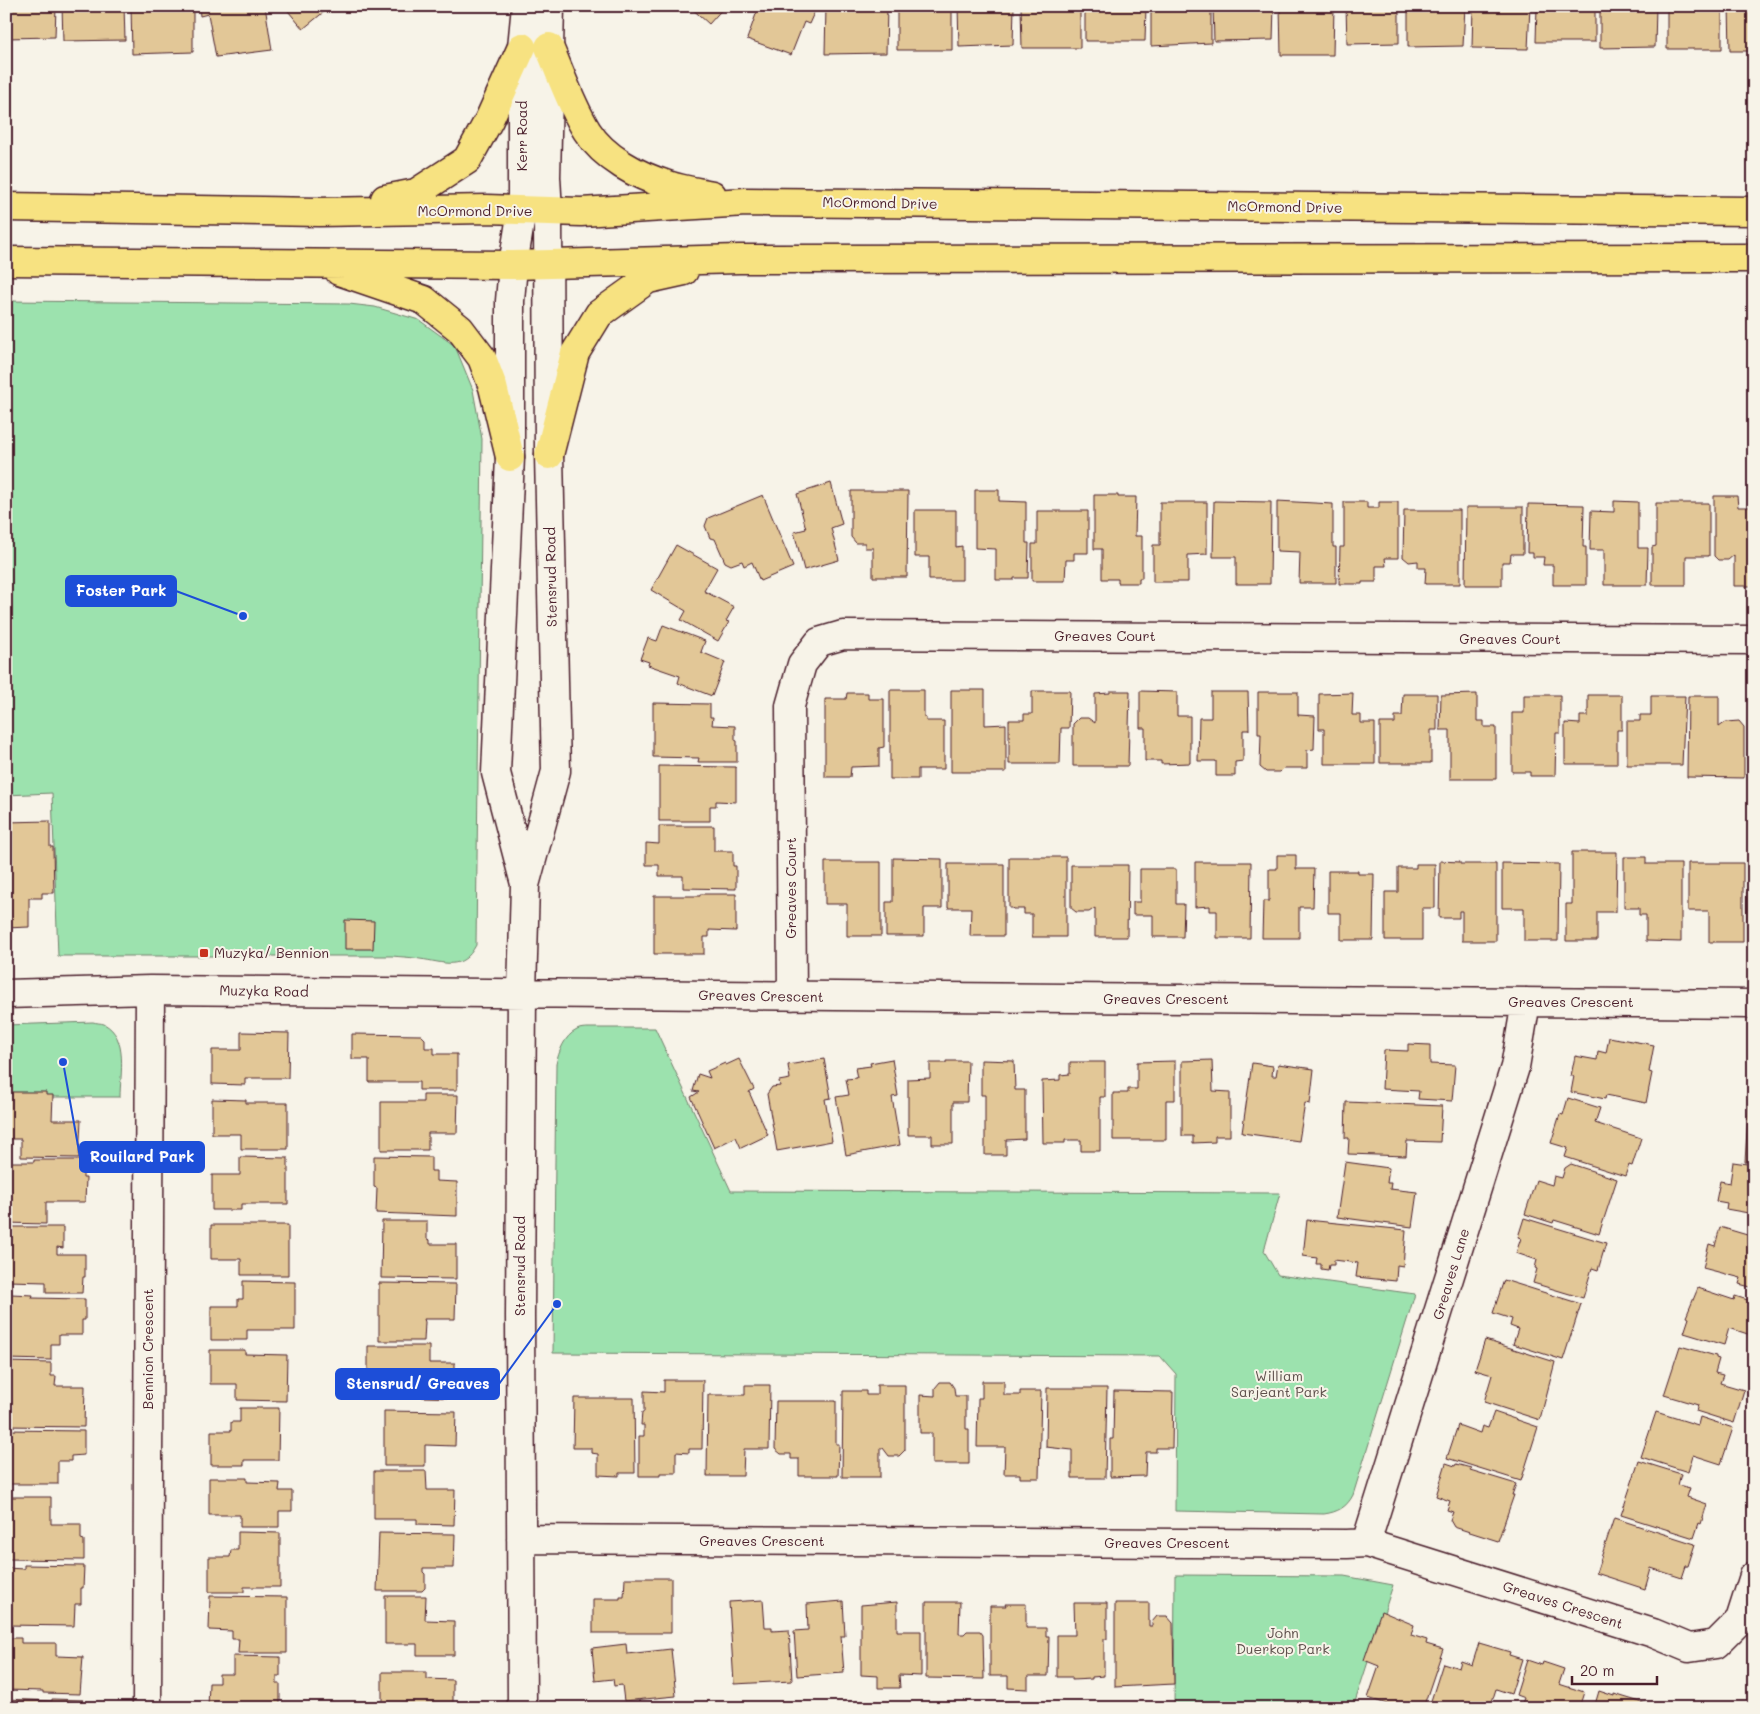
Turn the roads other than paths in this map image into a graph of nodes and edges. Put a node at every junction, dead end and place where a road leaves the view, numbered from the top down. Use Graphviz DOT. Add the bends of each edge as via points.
graph roads {
  1 [pos="526,6"];
  2 [pos="550,6"];
  3 [pos="522,47"];
  4 [pos="549,47"];
  5 [pos="746,202"];
  6 [pos="6,207"];
  7 [pos="535,211"];
  8 [pos="1754,211"];
  9 [pos="319,212"];
  10 [pos="1754,258"];
  11 [pos="739,259"];
  12 [pos="6,261"];
  13 [pos="317,264"];
  14 [pos="548,264"];
  15 [pos="513,265"];
  16 [pos="549,455"];
  17 [pos="510,458"];
  18 [pos="1754,640"];
  19 [pos="525,885"];
  20 [pos="150,990"];
  21 [pos="522,992"];
  22 [pos="578,993"];
  23 [pos="6,994"];
  24 [pos="792,996"];
  25 [pos="1526,1002"];
  26 [pos="1754,1004"];
  27 [pos="521,1539"];
  28 [pos="1366,1543"];
  29 [pos="1754,1576"];
  30 [pos="147,1708"];
  31 [pos="522,1708"];
  1 -- 3 [label="street, Kerr Road"];
  2 -- 4 [label="street, Kerr Road"];
  3 -- 7 [label="street, Kerr Road"];
  3 -- 9 [label="main road" via="467,160 416,193"];
  4 -- 5 [label="main road" via="574,106 597,144 628,168 668,185"];
  4 -- 7 [label="street, Kerr Road" via="546,178"];
  5 -- 7 [label="main road, McOrmond Drive" via="581,212"];
  5 -- 8 [label="main road, McOrmond Drive"];
  6 -- 9 [label="main road, McOrmond Drive"];
  7 -- 9 [label="main road, McOrmond Drive"];
  7 -- 14 [label="street, Kerr Road"];
  7 -- 15 [label="street, Kerr Road"];
  10 -- 11 [label="main road"];
  11 -- 14 [label="main road"];
  11 -- 16 [label="main road" via="648,279 599,314 575,353"];
  12 -- 13 [label="main road"];
  13 -- 15 [label="main road"];
  13 -- 17 [label="main road" via="424,300 460,329 482,358 493,386"];
  14 -- 15 [label="main road"];
  14 -- 16 [label="street, Stensrud Road"];
  15 -- 17 [label="street, Stensrud Road"];
  16 -- 19 [label="street, Stensrud Road" via="556,771"];
  17 -- 19 [label="street, Stensrud Road" via="496,772"];
  18 -- 24 [label="street, Greaves Court" via="843,635 819,642 802,664 790,706"];
  19 -- 21 [label="street, Stensrud Road"];
  20 -- 21 [label="street, Muzyka Road"];
  20 -- 23 [label="street, Muzyka Road"];
  20 -- 30 [label="street, Bennion Crescent"];
  21 -- 22 [label="street, Muzyka Road"];
  21 -- 27 [label="street, Stensrud Road"];
  22 -- 24 [label="street, Greaves Crescent"];
  24 -- 25 [label="street, Greaves Crescent"];
  25 -- 26 [label="street, Greaves Crescent"];
  25 -- 28 [label="street, Greaves Lane" via="1516,1067"];
  27 -- 28 [label="street, Greaves Crescent"];
  27 -- 31 [label="street, Stensrud Road"];
  28 -- 29 [label="street, Greaves Crescent" via="1653,1633 1689,1648 1716,1644 1740,1620"];
}
